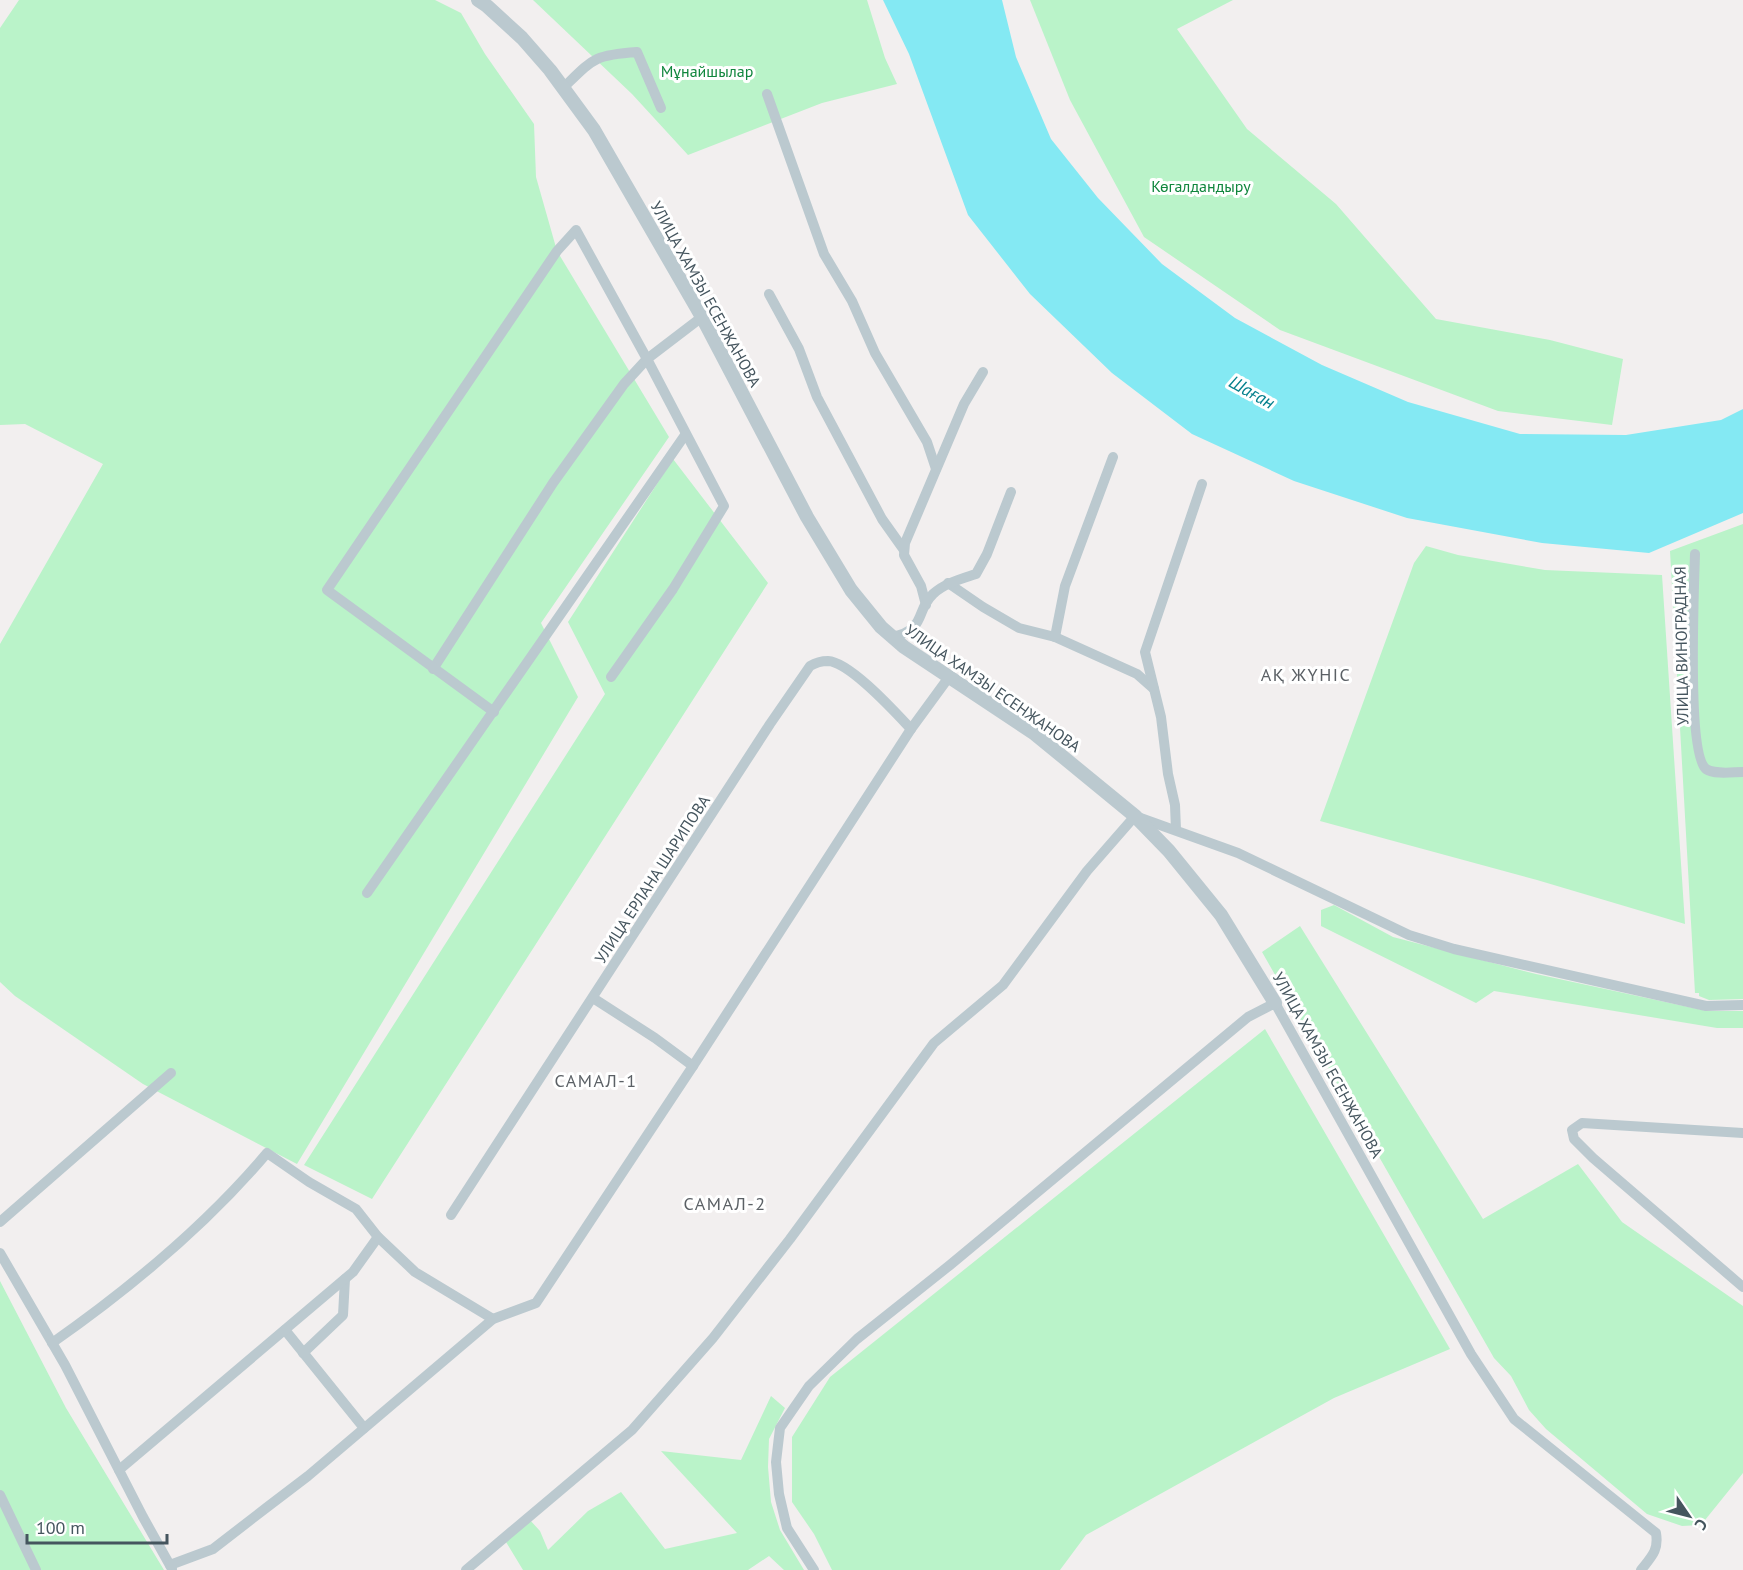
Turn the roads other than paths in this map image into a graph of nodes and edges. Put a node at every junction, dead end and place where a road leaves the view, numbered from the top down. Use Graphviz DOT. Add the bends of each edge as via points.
graph roads {
  1 [pos="478,0"];
  2 [pos="563,88"];
  3 [pos="767,94"];
  4 [pos="661,108"];
  5 [pos="769,294"];
  6 [pos="702,317"];
  7 [pos="647,359"];
  8 [pos="984,372"];
  9 [pos="685,435"];
  10 [pos="1113,457"];
  11 [pos="936,469"];
  12 [pos="1202,484"];
  13 [pos="1011,492"];
  14 [pos="904,550"];
  15 [pos="1695,554"];
  16 [pos="948,583"];
  17 [pos="926,605"];
  18 [pos="892,637"];
  19 [pos="1055,637"];
  20 [pos="434,669"];
  21 [pos="611,677"];
  22 [pos="949,677"];
  23 [pos="1154,689"];
  24 [pos="494,712"];
  25 [pos="911,729"];
  26 [pos="1743,772"];
  27 [pos="1136,816"];
  28 [pos="1176,830"];
  29 [pos="367,893"];
  30 [pos="593,998"];
  31 [pos="1275,1003"];
  32 [pos="1743,1005"];
  33 [pos="693,1066"];
  34 [pos="171,1073"];
  35 [pos="1743,1133"];
  36 [pos="451,1215"];
  37 [pos="0,1222"];
  38 [pos="378,1237"];
  39 [pos="0,1253"];
  40 [pos="345,1279"];
  41 [pos="1743,1287"];
  42 [pos="493,1319"];
  43 [pos="285,1329"];
  44 [pos="52,1343"];
  45 [pos="303,1353"];
  46 [pos="364,1428"];
  47 [pos="119,1470"];
  48 [pos="0,1495"];
  49 [pos="171,1567"];
  50 [pos="36,1570"];
  51 [pos="466,1570"];
  52 [pos="814,1570"];
  53 [pos="1641,1570"];
  1 -- 2 [label="street, УЛИЦА ХАМЗЫ ЕСЕНЖАНОВА" via="522,38"];
  2 -- 4 [label="street" via="591,60 637,52"];
  2 -- 6 [label="street, УЛИЦА ХАМЗЫ ЕСЕНЖАНОВА" via="594,130"];
  3 -- 11 [label="street" via="824,254 927,442"];
  5 -- 14 [label="street" via="799,349 817,397 882,519"];
  6 -- 7 [label="street"];
  6 -- 18 [label="street, УЛИЦА ХАМЗЫ ЕСЕНЖАНОВА" via="832,561 851,590"];
  7 -- 9 [label="street"];
  7 -- 20 [label="street" via="624,384 553,483"];
  7 -- 20 [label="street" via="576,230 557,251 327,590"];
  8 -- 11 [label="street" via="964,404"];
  9 -- 21 [label="street" via="723,506 673,589"];
  9 -- 24 [label="street"];
  10 -- 19 [label="street" via="1065,586"];
  11 -- 14 [label="street"];
  12 -- 23 [label="street" via="1145,652"];
  13 -- 16 [label="street" via="976,574"];
  14 -- 17 [label="street"];
  15 -- 26 [label="street, УЛИЦА ВИНОГРАДНАЯ" via="1693,702 1700,761 1713,771"];
  16 -- 17 [label="street" via="931,595"];
  16 -- 19 [label="street" via="1019,628"];
  17 -- 18 [label="street" via="917,623 905,634"];
  18 -- 22 [label="street, УЛИЦА ХАМЗЫ ЕСЕНЖАНОВА"];
  19 -- 23 [label="street" via="1137,674"];
  20 -- 24 [label="street"];
  22 -- 25 [label="street"];
  22 -- 27 [label="street, УЛИЦА ХАМЗЫ ЕСЕНЖАНОВА" via="1035,734"];
  23 -- 28 [label="street"];
  24 -- 29 [label="street"];
  25 -- 30 [label="street, УЛИЦА ЕРЛАНА ШАРИПОВА" via="875,692 839,664 828,661 810,666"];
  25 -- 33 [label="street"];
  27 -- 28 [label="street"];
  27 -- 31 [label="street, УЛИЦА ХАМЗЫ ЕСЕНЖАНОВА" via="1221,915"];
  27 -- 51 [label="street" via="1087,871 1003,985 934,1043 713,1338 623,1437"];
  28 -- 32 [label="street" via="1238,854 1383,924 1443,945 1706,1006"];
  30 -- 33 [label="street"];
  30 -- 36 [label="street, УЛИЦА ЕРЛАНА ШАРИПОВА"];
  31 -- 52 [label="street" via="1248,1017 857,1339 809,1386 780,1428 776,1462 786,1528"];
  31 -- 53 [label="street, УЛИЦА ХАМЗЫ ЕСЕНЖАНОВА" via="1466,1344 1514,1419 1656,1533 1658,1543"];
  33 -- 42 [label="street" via="536,1303"];
  34 -- 37 [label="street"];
  35 -- 41 [label="street" via="1582,1123 1572,1130 1574,1139 1593,1158"];
  38 -- 40 [label="street"];
  38 -- 42 [label="street" via="415,1272"];
  38 -- 44 [label="street" via="357,1209 267,1153 228,1196 160,1258"];
  39 -- 44 [label="street"];
  40 -- 43 [label="street"];
  40 -- 45 [label="street" via="343,1315"];
  42 -- 46 [label="street"];
  43 -- 45 [label="street"];
  43 -- 47 [label="street"];
  44 -- 47 [label="street"];
  45 -- 46 [label="street"];
  46 -- 49 [label="street" via="213,1549"];
  47 -- 49 [label="street"];
  48 -- 50 [label="street"];
}
